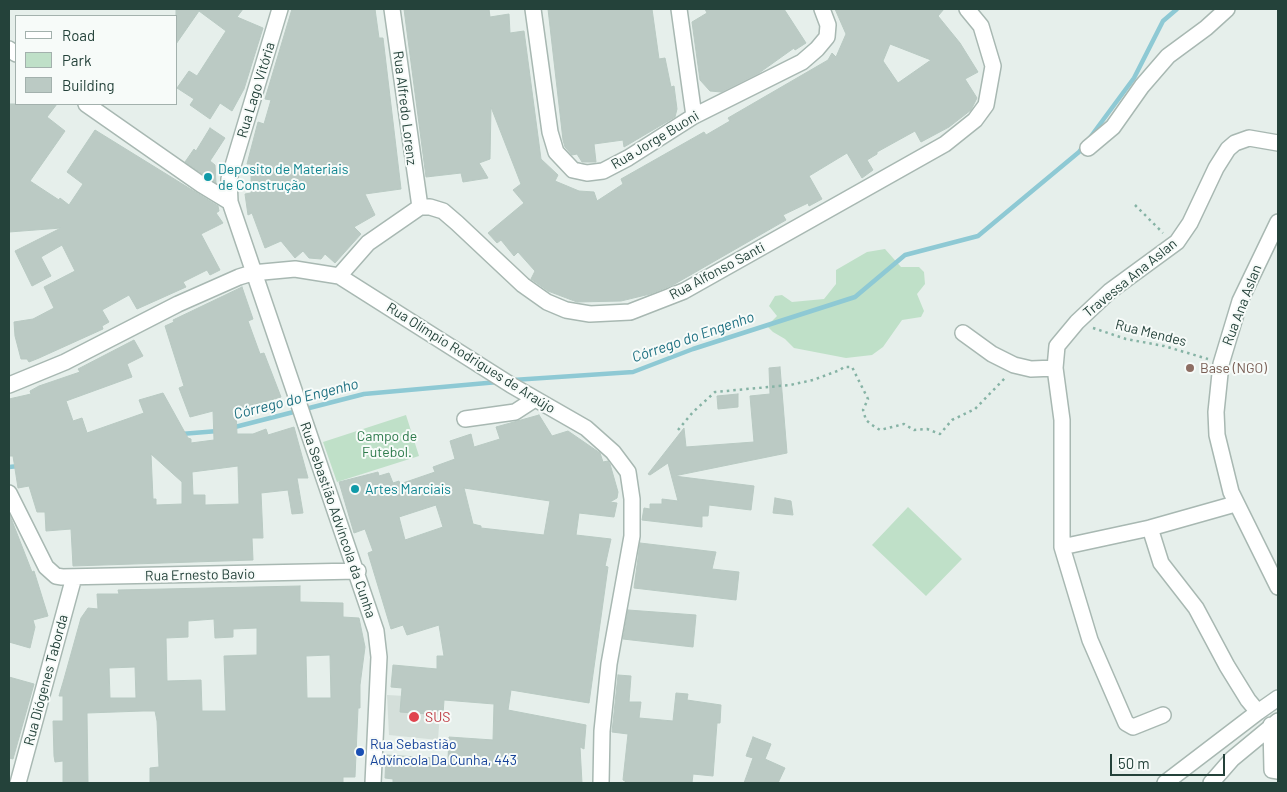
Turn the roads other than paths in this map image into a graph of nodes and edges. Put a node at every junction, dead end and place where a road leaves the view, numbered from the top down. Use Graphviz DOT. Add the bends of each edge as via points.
graph roads {
  1 [pos="280,9"];
  2 [pos="392,9"];
  3 [pos="533,9"];
  4 [pos="680,9"];
  5 [pos="822,9"];
  6 [pos="967,9"];
  7 [pos="1227,9"];
  8 [pos="87,105"];
  9 [pos="694,116"];
  10 [pos="1278,142"];
  11 [pos="1088,148"];
  12 [pos="230,202"];
  13 [pos="420,207"];
  14 [pos="1278,222"];
  15 [pos="252,273"];
  16 [pos="339,276"];
  17 [pos="963,333"];
  18 [pos="1055,368"];
  19 [pos="9,385"];
  20 [pos="536,399"];
  21 [pos="465,419"];
  22 [pos="9,493"];
  23 [pos="1235,504"];
  24 [pos="1150,528"];
  25 [pos="1062,547"];
  26 [pos="358,571"];
  27 [pos="74,577"];
  28 [pos="1278,587"];
  29 [pos="1278,698"];
  30 [pos="1258,712"];
  31 [pos="1164,715"];
  32 [pos="1275,723"];
  33 [pos="1278,770"];
  34 [pos="18,783"];
  35 [pos="373,783"];
  36 [pos="601,783"];
  37 [pos="1165,783"];
  38 [pos="1211,783"];
  1 -- 12 [label="street, Rua Lago Vitória" via="229,179"];
  2 -- 13 [label="street, Rua Alfredo Lorenz"];
  3 -- 9 [label="street, Rua Jorge Buoni" via="550,132 556,152 573,170 587,173 603,171"];
  4 -- 9 [label="street"];
  5 -- 9 [label="street, Rua Jorge Buoni" via="828,25 827,37 802,62"];
  6 -- 13 [label="street, Rua Alfonso Santi" via="981,26 993,66 986,105 975,120 945,144 715,274 684,291 630,312 590,314 566,310 547,302 523,285 443,212"];
  7 -- 11 [label="street" via="1168,56 1113,127"];
  8 -- 12 [label="street"];
  10 -- 18 [label="street, Travessa Ana Aslan" via="1249,138 1228,149 1177,242 1110,291 1077,322 1057,346"];
  12 -- 15 [label="street, Rua Sebastião Advíncola da Cunha"];
  13 -- 16 [label="street" via="368,243"];
  14 -- 23 [label="street, Rua Ana Aslan" via="1240,301 1221,364 1217,435"];
  15 -- 16 [label="street, Rua Olímpio Rodrigues de Araújo" via="295,269"];
  15 -- 19 [label="street, Rua Olímpio Rodrigues de Araújo" via="178,304 65,362"];
  15 -- 26 [label="street, Rua Sebastião Advíncola da Cunha"];
  16 -- 20 [label="street, Rua Olímpio Rodrigues de Araújo"];
  17 -- 18 [label="street" via="1014,365"];
  18 -- 25 [label="street, Travessa Ana Aslan" via="1062,420"];
  20 -- 21 [label="street" via="514,412"];
  20 -- 36 [label="street, Rua Olímpio Rodrigues de Araújo" via="586,428 606,445 621,461 631,481 632,536 609,664"];
  22 -- 27 [label="street, Rua Ernesto Bavio" via="46,567 56,576"];
  23 -- 24 [label="street"];
  23 -- 28 [label="street, Rua Ana Aslan"];
  24 -- 25 [label="street"];
  24 -- 30 [label="street" via="1161,563 1196,608 1237,684"];
  25 -- 31 [label="street, Travessa Ana Aslan" via="1090,640 1126,723 1133,727"];
  26 -- 27 [label="street, Rua Ernesto Bavio"];
  26 -- 35 [label="street, Rua Sebastião Advíncola da Cunha" via="376,631 379,657"];
  27 -- 34 [label="street, Rua Diógenes Taborda"];
  29 -- 30 [label="street"];
  30 -- 37 [label="street"];
  32 -- 33 [label="street" via="1272,770"];
  32 -- 38 [label="street" via="1232,759"];
}
